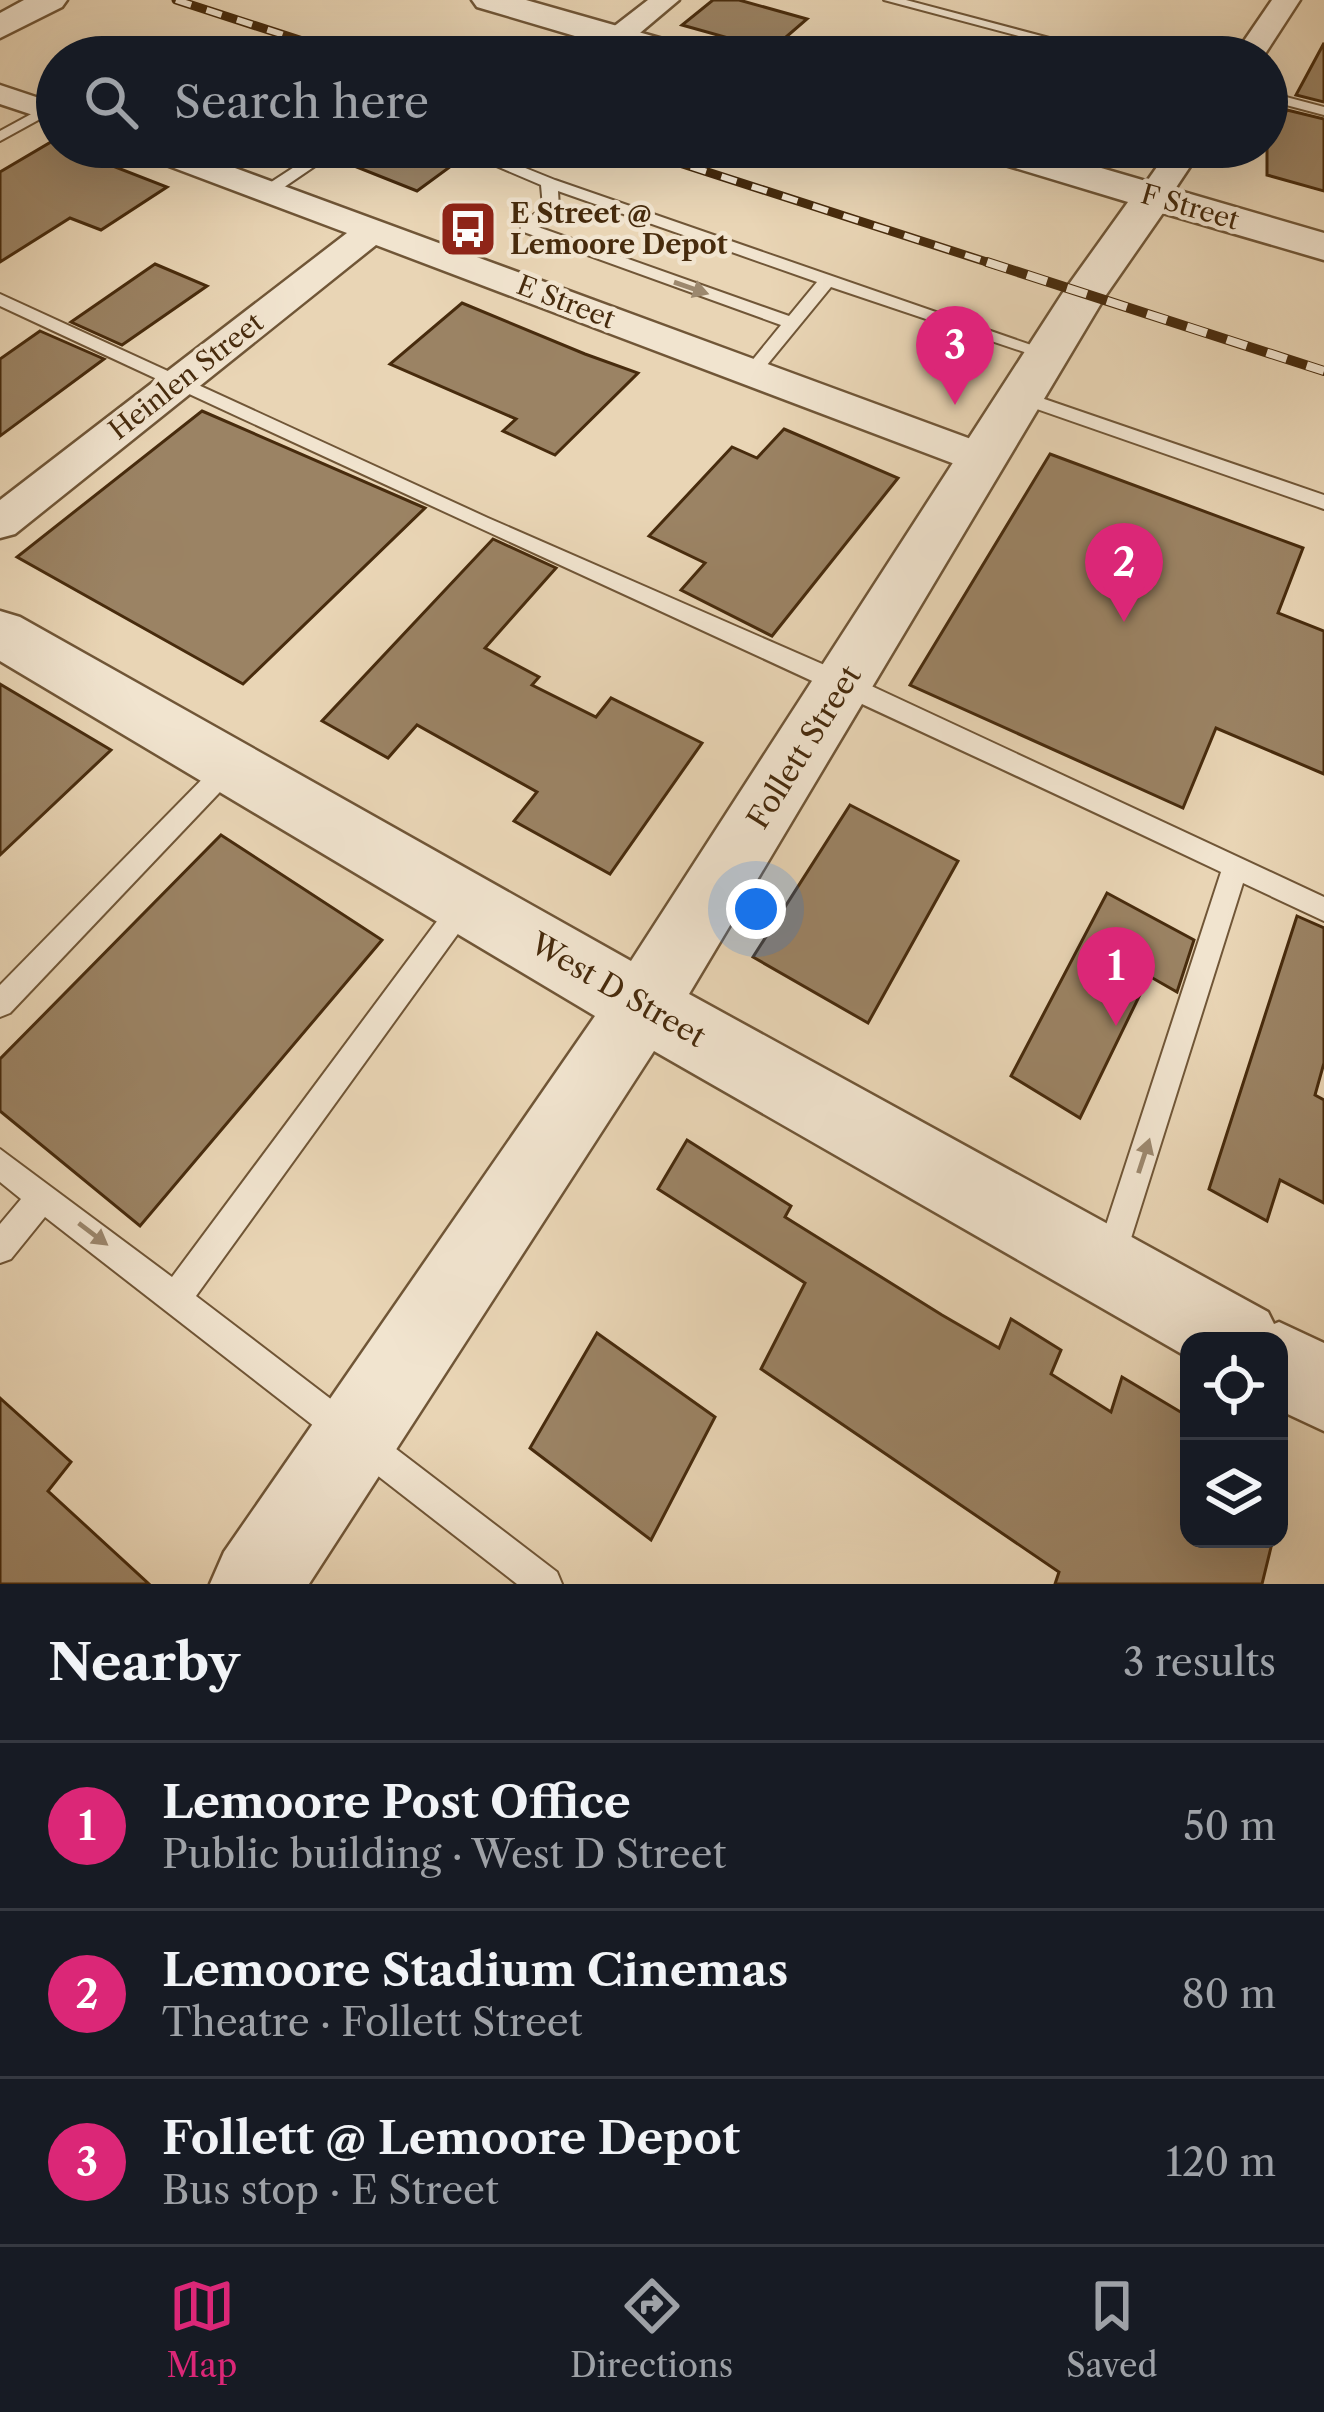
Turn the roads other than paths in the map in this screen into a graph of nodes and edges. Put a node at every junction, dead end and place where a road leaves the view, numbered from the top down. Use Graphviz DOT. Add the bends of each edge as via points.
graph roads {
  1 [pos="50,0"];
  2 [pos="490,0"];
  3 [pos="665,0"];
  4 [pos="891,0"];
  5 [pos="1286,0"];
  6 [pos="0,27"];
  7 [pos="615,36"];
  8 [pos="619,36"];
  9 [pos="1032,36"];
  10 [pos="1262,36"];
  11 [pos="0,94"];
  12 [pos="1288,102"];
  13 [pos="36,107"];
  14 [pos="1324,111"];
  15 [pos="36,119"];
  16 [pos="0,137"];
  17 [pos="205,168"];
  18 [pos="303,168"];
  19 [pos="512,168"];
  20 [pos="1057,168"];
  21 [pos="1173,168"];
  22 [pos="549,183"];
  23 [pos="268,191"];
  24 [pos="1154,197"];
  25 [pos="373,230"];
  26 [pos="1324,247"];
  27 [pos="828,280"];
  28 [pos="0,299"];
  29 [pos="790,322"];
  30 [pos="1048,353"];
  31 [pos="752,372"];
  32 [pos="181,381"];
  33 [pos="1022,397"];
  34 [pos="983,459"];
  35 [pos="1324,502"];
  36 [pos="0,523"];
  37 [pos="0,633"];
  38 [pos="844,683"];
  39 [pos="230,766"];
  40 [pos="1235,868"];
  41 [pos="466,903"];
  42 [pos="1324,909"];
  43 [pos="0,1004"];
  44 [pos="643,1006"];
  45 [pos="0,1163"];
  46 [pos="43,1196"];
  47 [pos="0,1248"];
  48 [pos="1107,1267"];
  49 [pos="176,1297"];
  50 [pos="1223,1332"];
  51 [pos="1288,1369"];
  52 [pos="1324,1389"];
  53 [pos="353,1438"];
  54 [pos="256,1584"];
  55 [pos="545,1584"];
  1 -- 6 [label="street"];
  2 -- 7 [label="street"];
  3 -- 8 [label="street"];
  4 -- 9 [label="lane"];
  5 -- 10 [label="street"];
  11 -- 13 [label="street"];
  12 -- 14 [label="lane"];
  15 -- 16 [label="lane"];
  17 -- 23 [label="street, E Street"];
  18 -- 23 [label="lane"];
  19 -- 22 [label="lane"];
  20 -- 24 [label="street, F Street"];
  21 -- 24 [label="street, Follett Street"];
  22 -- 27 [label="lane"];
  22 -- 29 [label="lane, one-way" via="551,208 527,228"];
  23 -- 25 [label="street, E Street"];
  24 -- 26 [label="street, F Street"];
  24 -- 30 [label="street, Follett Street"];
  25 -- 31 [label="street, E Street"];
  25 -- 32 [label="street, Heinlen Street"];
  27 -- 29 [label="lane"];
  27 -- 30 [label="lane"];
  28 -- 32 [label="lane"];
  29 -- 31 [label="lane"];
  30 -- 33 [label="street, Follett Street"];
  31 -- 34 [label="street, E Street"];
  32 -- 36 [label="street, Heinlen Street"];
  32 -- 38 [label="lane"];
  33 -- 34 [label="street, Follett Street"];
  33 -- 35 [label="lane"];
  34 -- 38 [label="street, Follett Street"];
  37 -- 39 [label="street, West D Street"];
  38 -- 40 [label="lane"];
  38 -- 44 [label="street, Follett Street"];
  39 -- 41 [label="street, West D Street"];
  39 -- 43 [label="lane"];
  40 -- 42 [label="lane"];
  48 -- 40 [label="lane, one-way"];
  41 -- 44 [label="street, West D Street"];
  41 -- 49 [label="lane"];
  44 -- 48 [label="street, West D Street"];
  44 -- 53 [label="street, Follett Street"];
  45 -- 46 [label="lane"];
  46 -- 47 [label="lane"];
  46 -- 49 [label="lane, one-way"];
  48 -- 50 [label="street, West D Street"];
  49 -- 53 [label="lane"];
  51 -- 52 [label="street"];
  53 -- 54 [label="street, Follett Street"];
  53 -- 55 [label="lane"];
}
